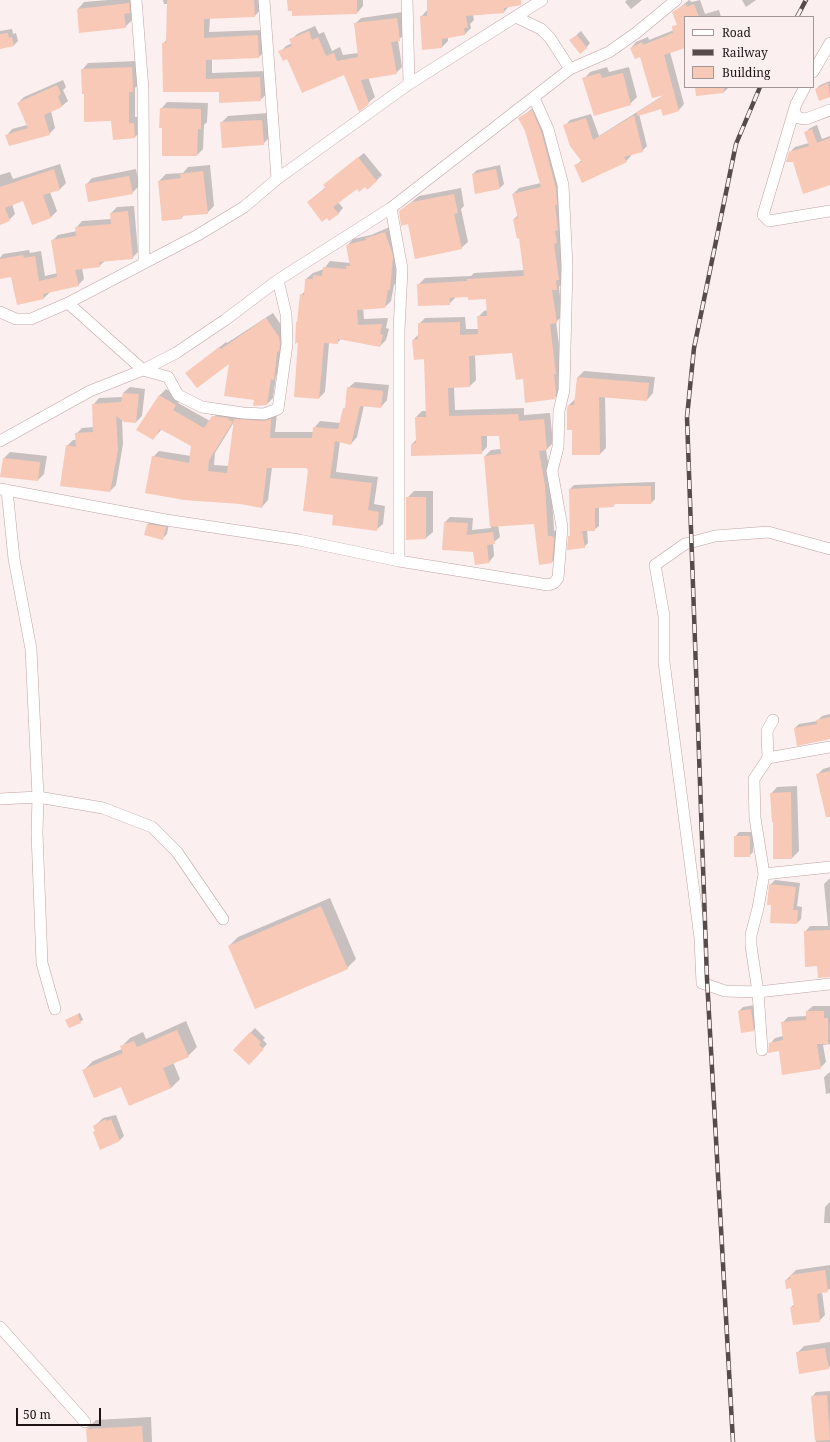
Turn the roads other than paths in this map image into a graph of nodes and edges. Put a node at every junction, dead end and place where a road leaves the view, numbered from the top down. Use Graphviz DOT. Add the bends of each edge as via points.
graph roads {
  1 [pos="136,0"];
  2 [pos="264,0"];
  3 [pos="407,0"];
  4 [pos="542,0"];
  5 [pos="676,0"];
  6 [pos="516,17"];
  7 [pos="830,43"];
  8 [pos="570,70"];
  9 [pos="814,70"];
  10 [pos="409,84"];
  11 [pos="804,88"];
  12 [pos="534,98"];
  13 [pos="830,110"];
  14 [pos="795,114"];
  15 [pos="277,179"];
  16 [pos="391,208"];
  17 [pos="830,211"];
  18 [pos="144,263"];
  19 [pos="278,280"];
  20 [pos="68,303"];
  21 [pos="0,312"];
  22 [pos="143,370"];
  23 [pos="0,441"];
  24 [pos="3,489"];
  25 [pos="830,550"];
  26 [pos="399,561"];
  27 [pos="773,720"];
  28 [pos="830,747"];
  29 [pos="768,758"];
  30 [pos="38,797"];
  31 [pos="0,799"];
  32 [pos="830,867"];
  33 [pos="764,874"];
  34 [pos="223,919"];
  35 [pos="830,984"];
  36 [pos="758,992"];
  37 [pos="56,1009"];
  38 [pos="762,1050"];
  39 [pos="0,1327"];
  40 [pos="85,1422"];
  1 -- 18 [label="street" via="143,89"];
  2 -- 15 [label="street"];
  3 -- 10 [label="street"];
  4 -- 6 [label="street"];
  5 -- 8 [label="street" via="609,52"];
  6 -- 8 [label="street" via="541,29 550,38"];
  6 -- 10 [label="street"];
  7 -- 9 [label="street"];
  8 -- 12 [label="street"];
  10 -- 15 [label="street"];
  11 -- 14 [label="street" via="796,104"];
  12 -- 16 [label="street"];
  12 -- 26 [label="street" via="548,129 563,185 567,259 564,390 559,411 558,447 552,471 562,527 558,578 548,585"];
  13 -- 14 [label="street" via="806,119"];
  14 -- 17 [label="street" via="763,215 769,221"];
  15 -- 18 [label="street" via="244,207"];
  16 -- 19 [label="street"];
  16 -- 26 [label="street" via="402,269 399,330"];
  18 -- 20 [label="street"];
  19 -- 22 [label="street" via="176,353"];
  19 -- 22 [label="street" via="286,314 287,344 278,409 264,414 202,407 178,395 168,377"];
  20 -- 21 [label="street" via="31,319 16,319"];
  20 -- 22 [label="street"];
  22 -- 23 [label="street" via="90,391"];
  24 -- 26 [label="street" via="166,520 299,540"];
  24 -- 30 [label="street" via="31,648"];
  25 -- 36 [label="street" via="768,532 715,536 685,544 655,565 664,616 664,662 700,938 702,983 725,991"];
  27 -- 29 [label="street" via="767,731"];
  28 -- 29 [label="street"];
  29 -- 33 [label="street" via="754,779 755,818"];
  30 -- 31 [label="street"];
  30 -- 34 [label="street" via="102,808 152,827 177,852"];
  30 -- 37 [label="street" via="42,963"];
  32 -- 33 [label="street"];
  33 -- 36 [label="street" via="751,935"];
  35 -- 36 [label="street"];
  36 -- 38 [label="street"];
  39 -- 40 [label="street"];
}
